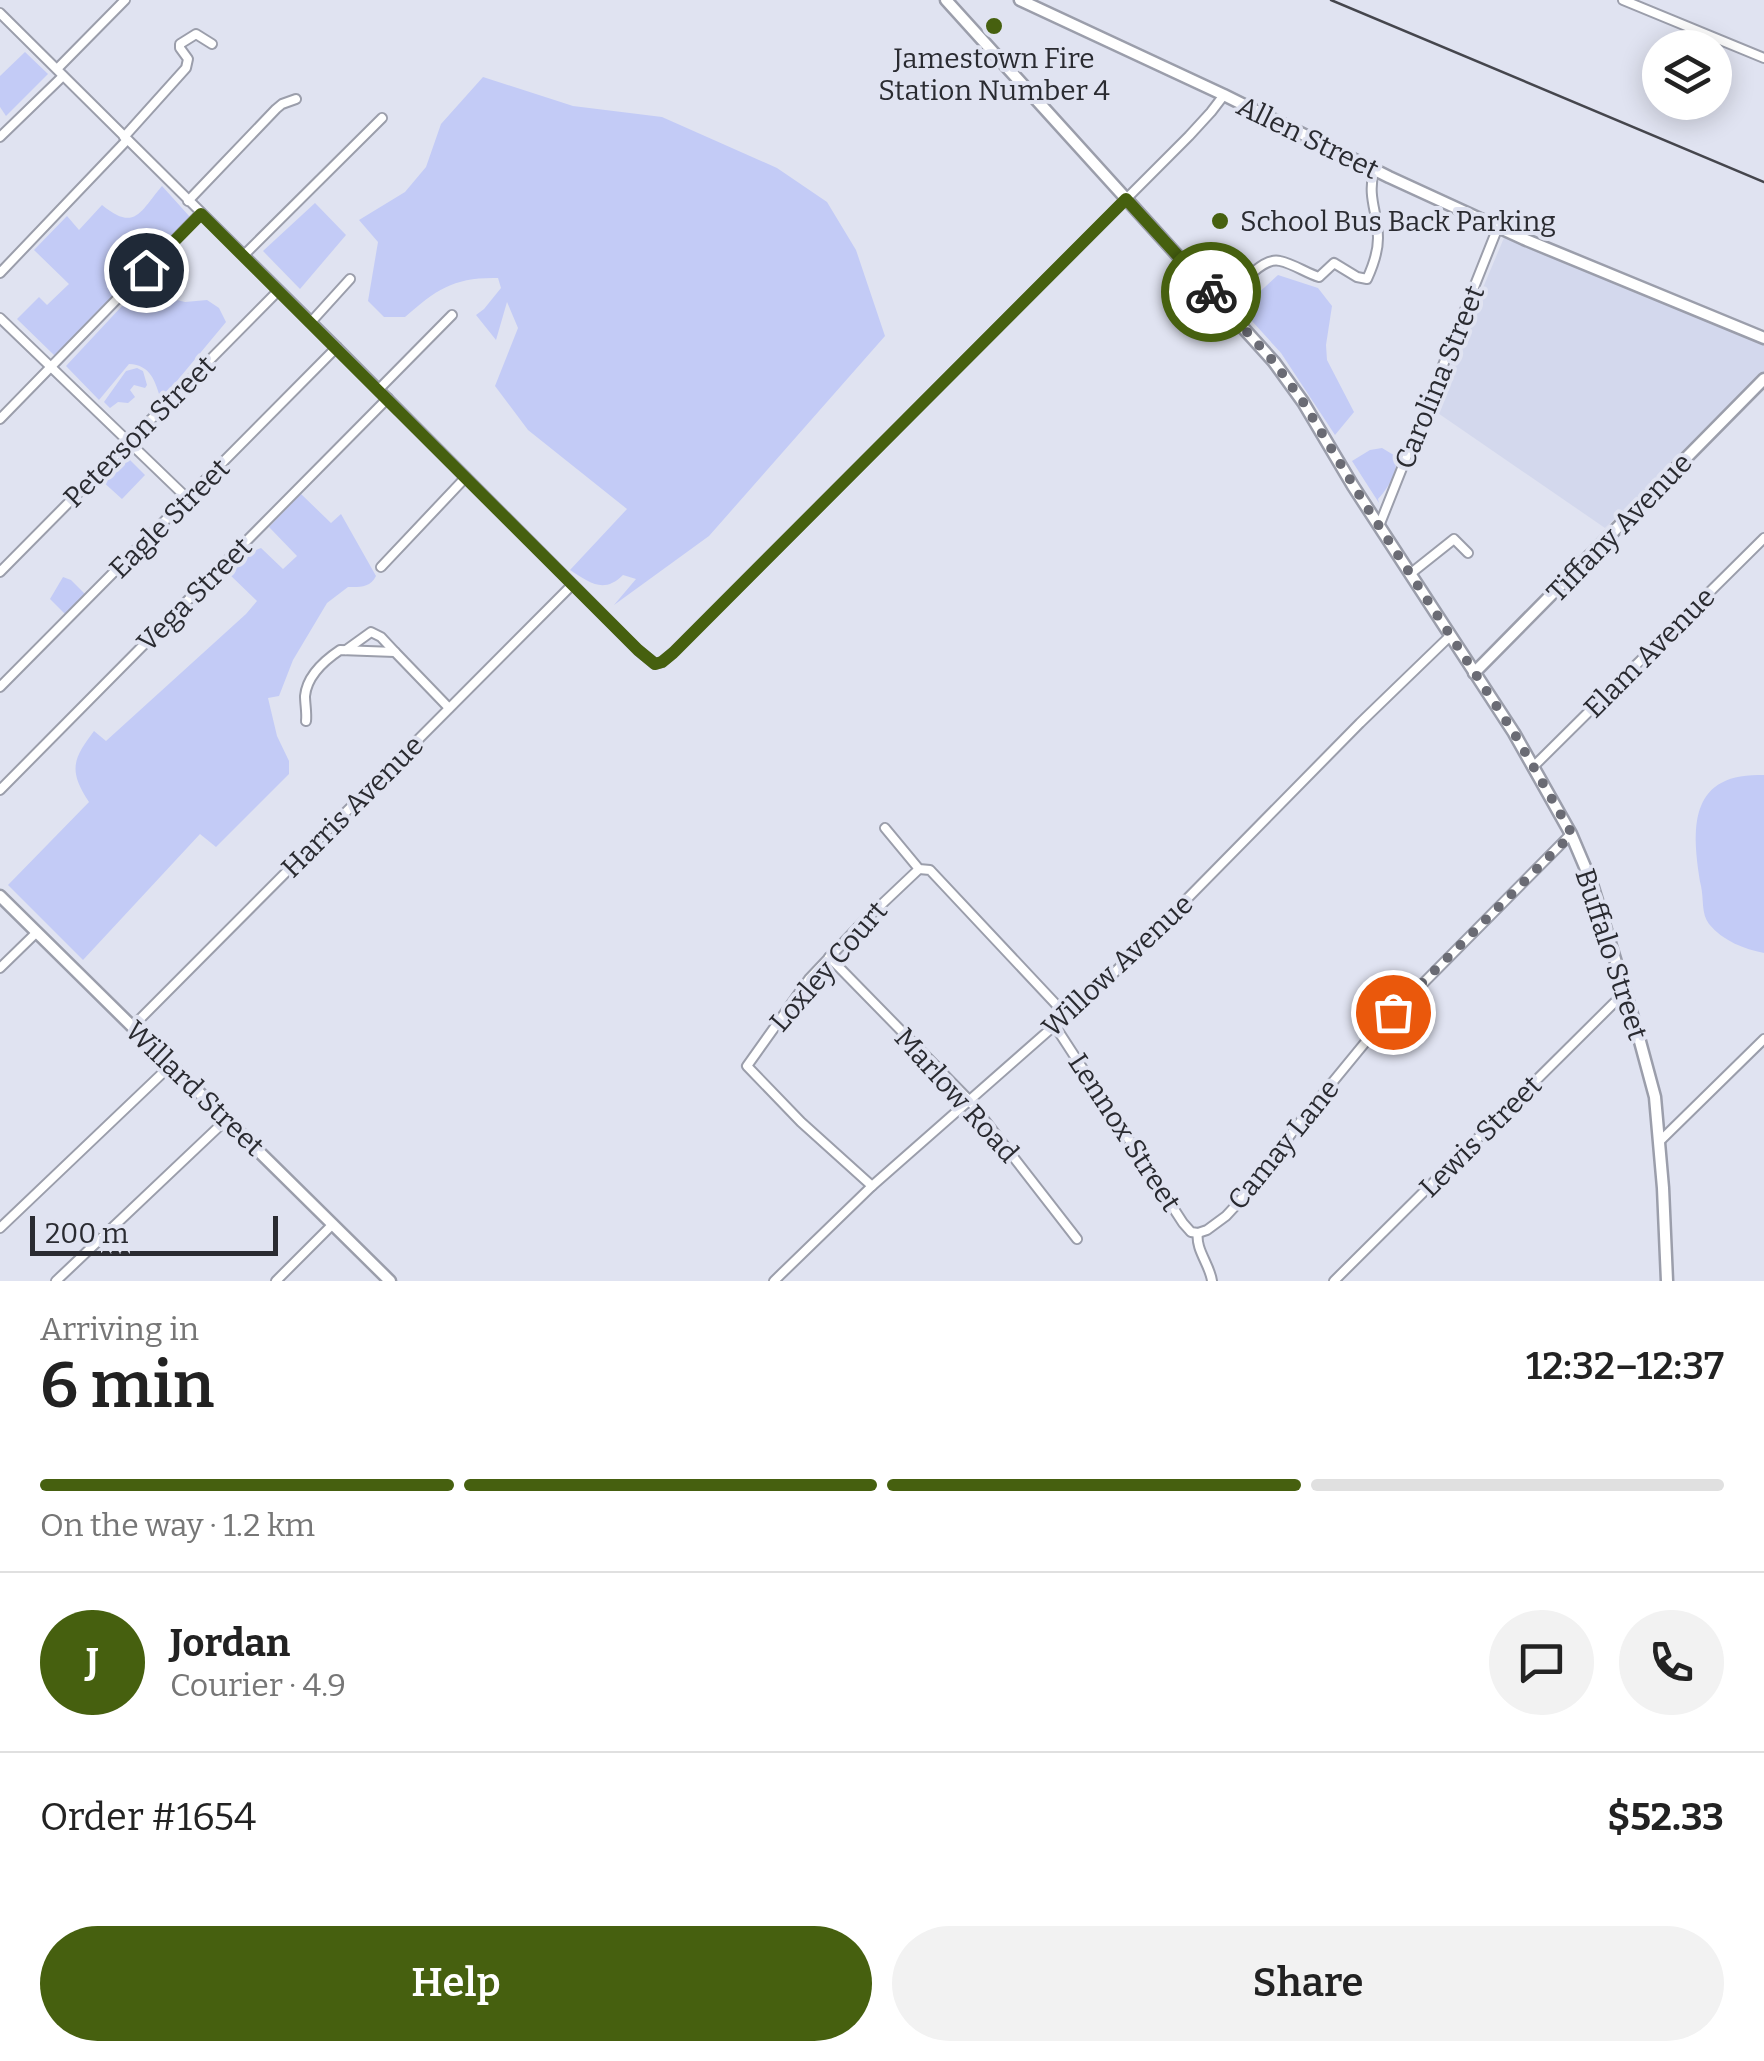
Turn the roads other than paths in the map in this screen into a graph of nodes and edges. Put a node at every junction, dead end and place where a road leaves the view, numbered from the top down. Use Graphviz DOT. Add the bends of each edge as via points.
graph roads {
  1 [pos="125,0"];
  2 [pos="946,0"];
  3 [pos="1020,0"];
  4 [pos="1624,0"];
  5 [pos="0,13"];
  6 [pos="212,44"];
  7 [pos="1764,58"];
  8 [pos="60,72"];
  9 [pos="1224,95"];
  10 [pos="296,99"];
  11 [pos="382,118"];
  12 [pos="0,137"];
  13 [pos="126,138"];
  14 [pos="1374,170"];
  15 [pos="1126,199"];
  16 [pos="188,201"];
  17 [pos="201,214"];
  18 [pos="1498,227"];
  19 [pos="244,255"];
  20 [pos="0,272"];
  21 [pos="350,279"];
  22 [pos="280,290"];
  23 [pos="1223,306"];
  24 [pos="452,315"];
  25 [pos="0,318"];
  26 [pos="311,322"];
  27 [pos="1764,338"];
  28 [pos="337,347"];
  29 [pos="50,368"];
  30 [pos="1764,379"];
  31 [pos="378,389"];
  32 [pos="388,398"];
  33 [pos="0,419"];
  34 [pos="128,442"];
  35 [pos="466,478"];
  36 [pos="188,499"];
  37 [pos="1378,526"];
  38 [pos="1764,538"];
  39 [pos="1468,554"];
  40 [pos="381,567"];
  41 [pos="0,572"];
  42 [pos="1410,574"];
  43 [pos="572,585"];
  44 [pos="1450,636"];
  45 [pos="346,650"];
  46 [pos="395,652"];
  47 [pos="1474,674"];
  48 [pos="0,688"];
  49 [pos="449,708"];
  50 [pos="306,721"];
  51 [pos="1534,766"];
  52 [pos="0,790"];
  53 [pos="885,828"];
  54 [pos="1572,834"];
  55 [pos="919,868"];
  56 [pos="0,896"];
  57 [pos="37,932"];
  58 [pos="829,957"];
  59 [pos="0,968"];
  60 [pos="1626,991"];
  61 [pos="1067,1016"];
  62 [pos="1055,1026"];
  63 [pos="132,1027"];
  64 [pos="1764,1040"];
  65 [pos="171,1065"];
  66 [pos="969,1100"];
  67 [pos="226,1118"];
  68 [pos="1660,1141"];
  69 [pos="872,1186"];
  70 [pos="333,1224"];
  71 [pos="0,1228"];
  72 [pos="1198,1234"];
  73 [pos="1078,1240"];
  74 [pos="56,1281"];
  75 [pos="276,1281"];
  76 [pos="390,1281"];
  77 [pos="774,1281"];
  78 [pos="1212,1281"];
  79 [pos="1334,1281"];
  80 [pos="1667,1281"];
  1 -- 8 [label="street"];
  2 -- 15 [label="street, Buffalo Street"];
  3 -- 9 [label="street, Allen Street"];
  4 -- 7 [label="street"];
  5 -- 8 [label="street"];
  6 -- 13 [label="street" via="196,34 180,44 186,68"];
  8 -- 12 [label="street"];
  8 -- 13 [label="street"];
  9 -- 14 [label="street, Allen Street"];
  9 -- 15 [label="street"];
  10 -- 16 [label="street" via="276,109"];
  11 -- 19 [label="street"];
  13 -- 16 [label="street"];
  13 -- 20 [label="street"];
  14 -- 18 [label="street, Allen Street"];
  14 -- 23 [label="street" via="1378,239 1367,279 1336,263 1320,277 1273,260"];
  15 -- 23 [label="street, Buffalo Street"];
  15 -- 43 [label="street" via="662,662 638,650"];
  16 -- 17 [label="street"];
  17 -- 19 [label="street"];
  17 -- 29 [label="street"];
  18 -- 27 [label="street, Allen Street"];
  18 -- 37 [label="street, Carolina Street"];
  19 -- 22 [label="street"];
  21 -- 26 [label="street"];
  22 -- 26 [label="street"];
  22 -- 34 [label="street, Peterson Street"];
  23 -- 37 [label="street, Buffalo Street" via="1294,390"];
  24 -- 31 [label="street"];
  25 -- 29 [label="street"];
  26 -- 28 [label="street"];
  28 -- 31 [label="street"];
  28 -- 36 [label="street, Eagle Street"];
  29 -- 33 [label="street"];
  29 -- 34 [label="street"];
  30 -- 47 [label="street, Tiffany Avenue"];
  31 -- 32 [label="street"];
  32 -- 35 [label="street"];
  32 -- 52 [label="street, Vega Street"];
  34 -- 36 [label="street"];
  34 -- 41 [label="street, Peterson Street"];
  35 -- 40 [label="street"];
  35 -- 43 [label="street"];
  36 -- 48 [label="street, Eagle Street"];
  37 -- 42 [label="street, Buffalo Street"];
  38 -- 51 [label="street, Elam Avenue"];
  39 -- 42 [label="street" via="1454,539"];
  42 -- 44 [label="street, Buffalo Street"];
  43 -- 49 [label="street, Harris Avenue"];
  44 -- 47 [label="street, Buffalo Street"];
  44 -- 61 [label="street, Willow Avenue"];
  45 -- 46 [label="street"];
  45 -- 46 [label="street" via="371,632"];
  45 -- 50 [label="street" via="313,674"];
  46 -- 49 [label="street"];
  47 -- 51 [label="street, Buffalo Street"];
  49 -- 63 [label="street, Harris Avenue"];
  51 -- 54 [label="street, Buffalo Street"];
  53 -- 55 [label="street"];
  54 -- 60 [label="street, Buffalo Street"];
  54 -- 72 [label="street, Camay Lane" via="1368,1040 1239,1202"];
  55 -- 58 [label="street, Loxley Court"];
  55 -- 61 [label="street" via="930,870"];
  56 -- 57 [label="street, Willard Street"];
  57 -- 59 [label="street"];
  57 -- 63 [label="street, Willard Street"];
  58 -- 66 [label="street, Marlow Road"];
  58 -- 69 [label="street, Loxley Court" via="747,1066"];
  60 -- 68 [label="street, Buffalo Street"];
  60 -- 79 [label="street, Lewis Street"];
  61 -- 62 [label="street, Willow Avenue"];
  62 -- 66 [label="street, Willow Avenue"];
  62 -- 72 [label="street, Lennox Street" via="1190,1232"];
  63 -- 65 [label="street, Willard Street"];
  64 -- 68 [label="street"];
  65 -- 67 [label="street, Willard Street"];
  65 -- 71 [label="street"];
  66 -- 69 [label="street, Willow Avenue"];
  66 -- 73 [label="street, Marlow Road"];
  67 -- 70 [label="street, Willard Street"];
  67 -- 74 [label="street"];
  68 -- 80 [label="street, Buffalo Street"];
  69 -- 77 [label="street, Willow Avenue"];
  70 -- 75 [label="street"];
  70 -- 76 [label="street, Willard Street"];
  72 -- 78 [label="street"];
}
